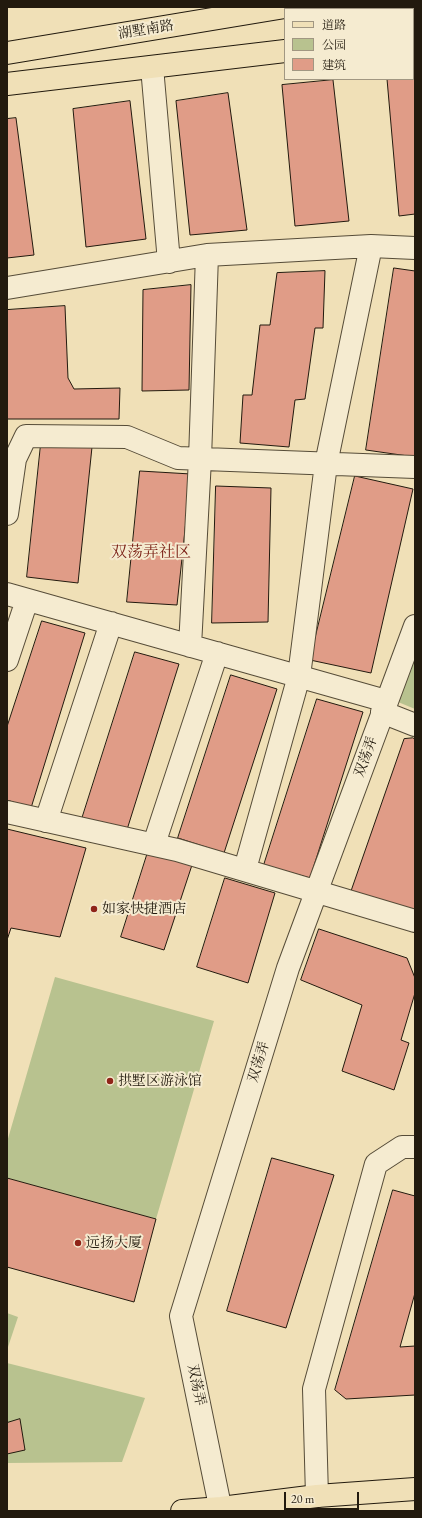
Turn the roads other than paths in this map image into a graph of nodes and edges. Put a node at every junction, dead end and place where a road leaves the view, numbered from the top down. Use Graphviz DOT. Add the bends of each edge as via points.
graph roads {
  1 [pos="285,7"];
  2 [pos="284,51"];
  3 [pos="7,53"];
  4 [pos="152,67"];
  5 [pos="7,84"];
  6 [pos="371,246"];
  7 [pos="415,248"];
  8 [pos="207,255"];
  9 [pos="169,262"];
  10 [pos="7,288"];
  11 [pos="200,459"];
  12 [pos="326,464"];
  13 [pos="415,467"];
  14 [pos="7,514"];
  15 [pos="17,597"];
  16 [pos="111,623"];
  17 [pos="415,626"];
  18 [pos="190,646"];
  19 [pos="217,653"];
  20 [pos="7,660"];
  21 [pos="299,676"];
  22 [pos="384,706"];
  23 [pos="415,725"];
  24 [pos="7,812"];
  25 [pos="46,821"];
  26 [pos="154,844"];
  27 [pos="244,869"];
  28 [pos="316,890"];
  29 [pos="415,921"];
  30 [pos="415,1146"];
  31 [pos="415,1489"];
  32 [pos="317,1496"];
  33 [pos="221,1510"];
  34 [pos="182,1511"];
  1 -- 3 [label="main road, 湖墅南路"];
  2 -- 4 [label="main road"];
  4 -- 5 [label="main road"];
  4 -- 9 [label="street"];
  6 -- 7 [label="street"];
  6 -- 8 [label="street"];
  6 -- 12 [label="street"];
  8 -- 9 [label="street"];
  8 -- 11 [label="street"];
  9 -- 10 [label="street"];
  11 -- 12 [label="street"];
  11 -- 14 [label="street" via="178,458 127,437 26,436 15,460"];
  11 -- 18 [label="street"];
  12 -- 13 [label="street"];
  12 -- 21 [label="street"];
  15 -- 16 [label="street"];
  15 -- 20 [label="street"];
  16 -- 18 [label="street"];
  16 -- 25 [label="street"];
  17 -- 22 [label="street, 双荡弄"];
  18 -- 19 [label="street"];
  19 -- 21 [label="street"];
  19 -- 26 [label="street"];
  21 -- 22 [label="street"];
  21 -- 27 [label="street"];
  22 -- 23 [label="street"];
  22 -- 28 [label="street, 双荡弄"];
  24 -- 25 [label="street"];
  25 -- 26 [label="street"];
  26 -- 27 [label="street"];
  27 -- 28 [label="street"];
  28 -- 29 [label="street"];
  28 -- 33 [label="street, 双荡弄" via="288,968 182,1316"];
  30 -- 32 [label="street" via="402,1147 376,1164 314,1390"];
  31 -- 32 [label="main road"];
  32 -- 33 [label="main road"];
  33 -- 34 [label="main road"];
}
